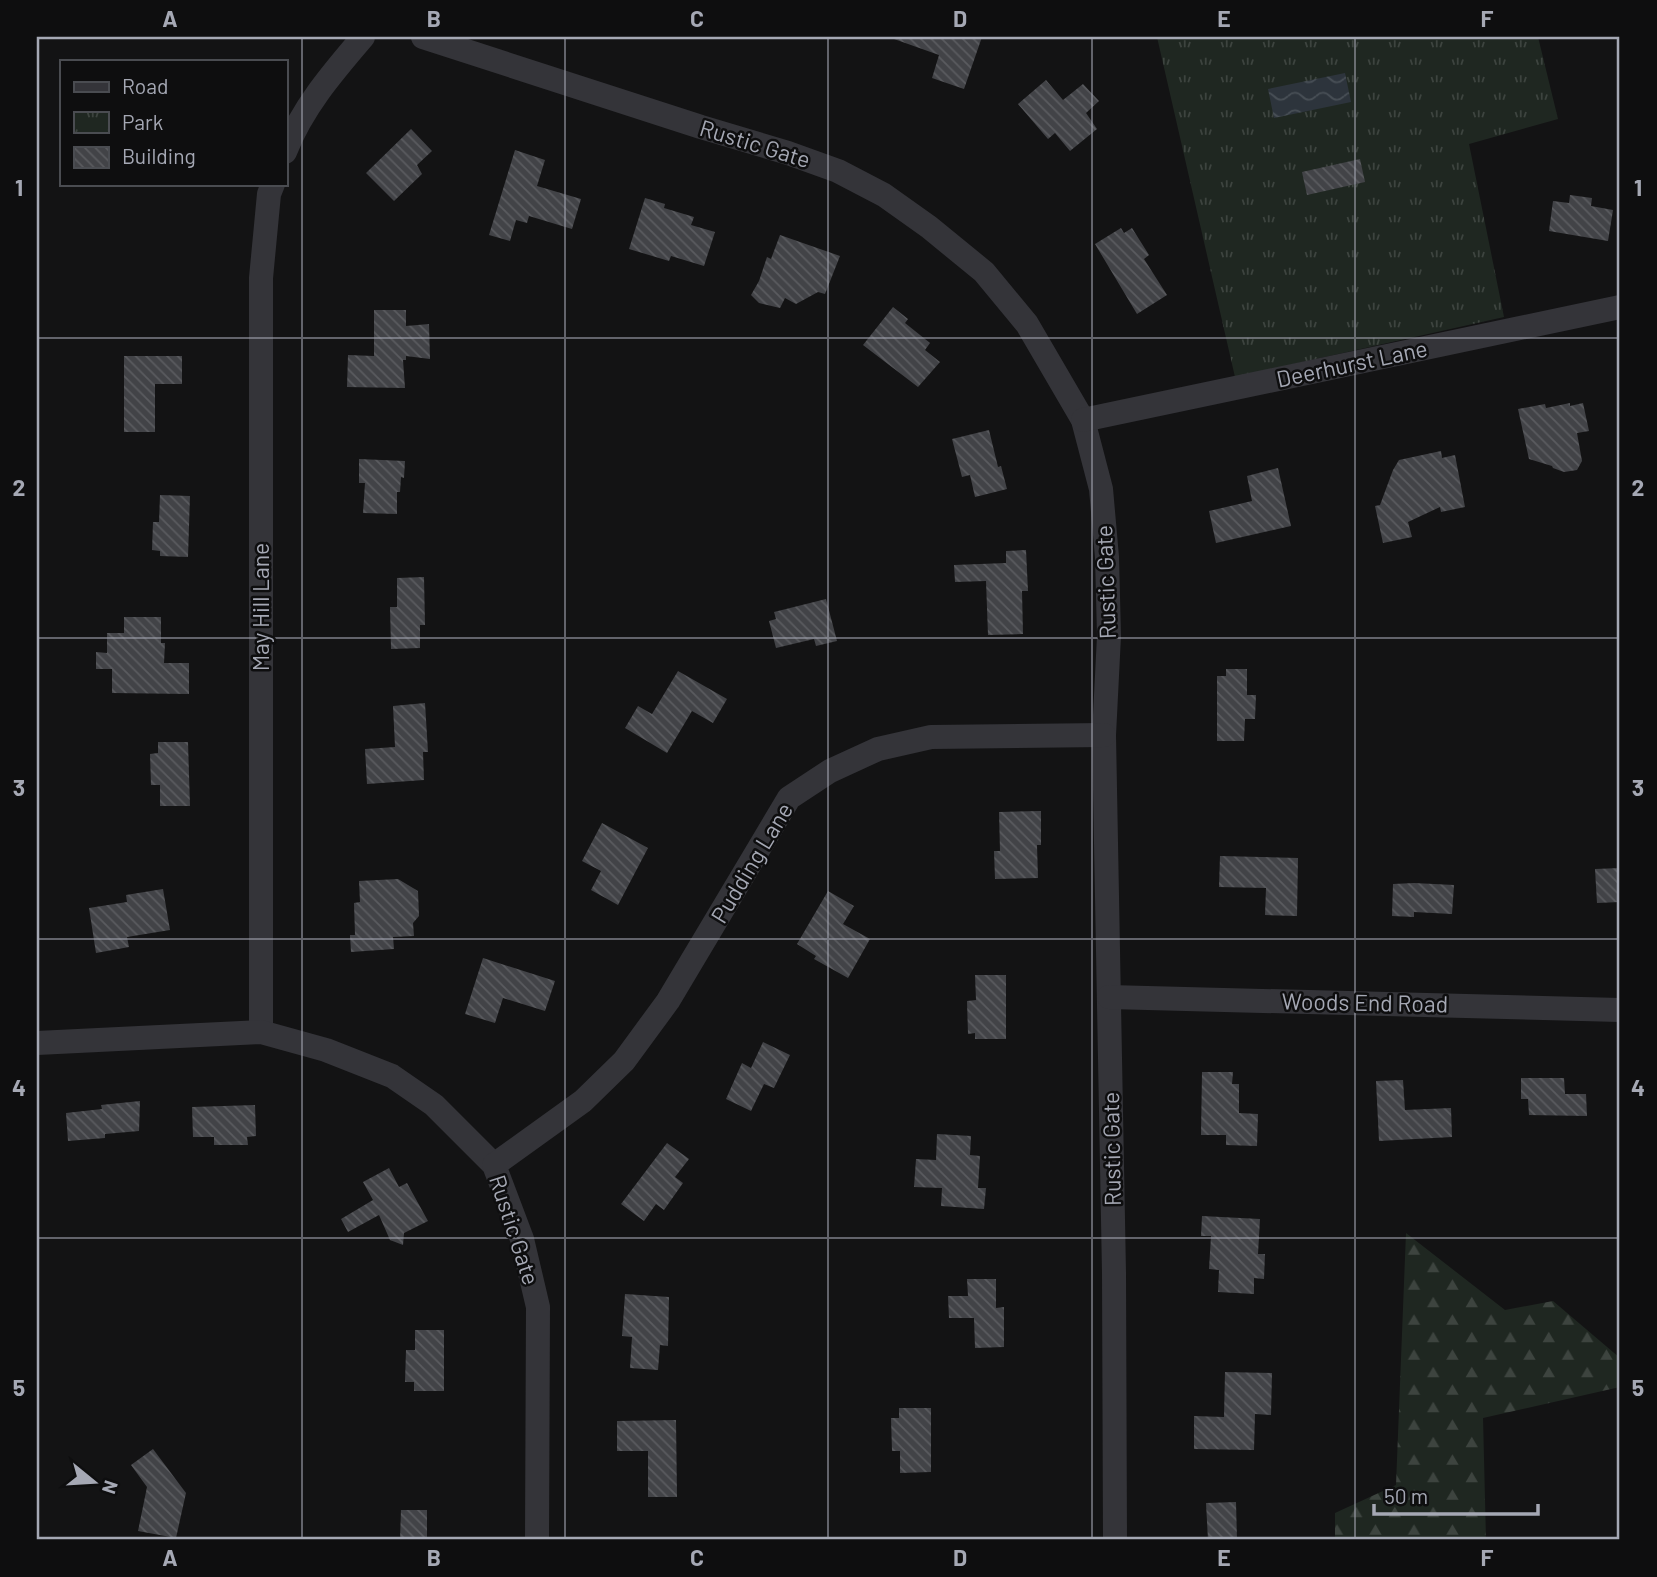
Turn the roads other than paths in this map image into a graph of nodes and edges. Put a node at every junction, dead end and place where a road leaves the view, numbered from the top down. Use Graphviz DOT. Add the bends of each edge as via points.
graph roads {
  1 [pos="363,37"];
  2 [pos="423,37"];
  3 [pos="287,146"];
  4 [pos="272,186"];
  5 [pos="1620,307"];
  6 [pos="1083,420"];
  7 [pos="1104,735"];
  8 [pos="1109,998"];
  9 [pos="1620,1010"];
  10 [pos="261,1031"];
  11 [pos="37,1044"];
  12 [pos="494,1165"];
  13 [pos="537,1540"];
  14 [pos="1115,1540"];
  1 -- 3 [label="street" via="325,83"];
  2 -- 6 [label="street, Rustic Gate" via="788,153 838,171 884,195 984,272 1027,324"];
  4 -- 10 [label="street, May Hill Lane" via="261,278"];
  5 -- 6 [label="street, Deerhurst Lane"];
  6 -- 7 [label="street, Rustic Gate" via="1101,489 1107,557 1110,636"];
  7 -- 8 [label="street, Rustic Gate"];
  7 -- 12 [label="street, Pudding Lane" via="931,737 878,749 830,771 789,798 668,1001 624,1060 583,1101"];
  8 -- 9 [label="street, Woods End Road"];
  8 -- 14 [label="street, Rustic Gate"];
  10 -- 11 [label="street, Rustic Gate"];
  10 -- 12 [label="street, Rustic Gate" via="392,1076 434,1105"];
  12 -- 13 [label="street, Rustic Gate" via="522,1239 538,1307"];
}
